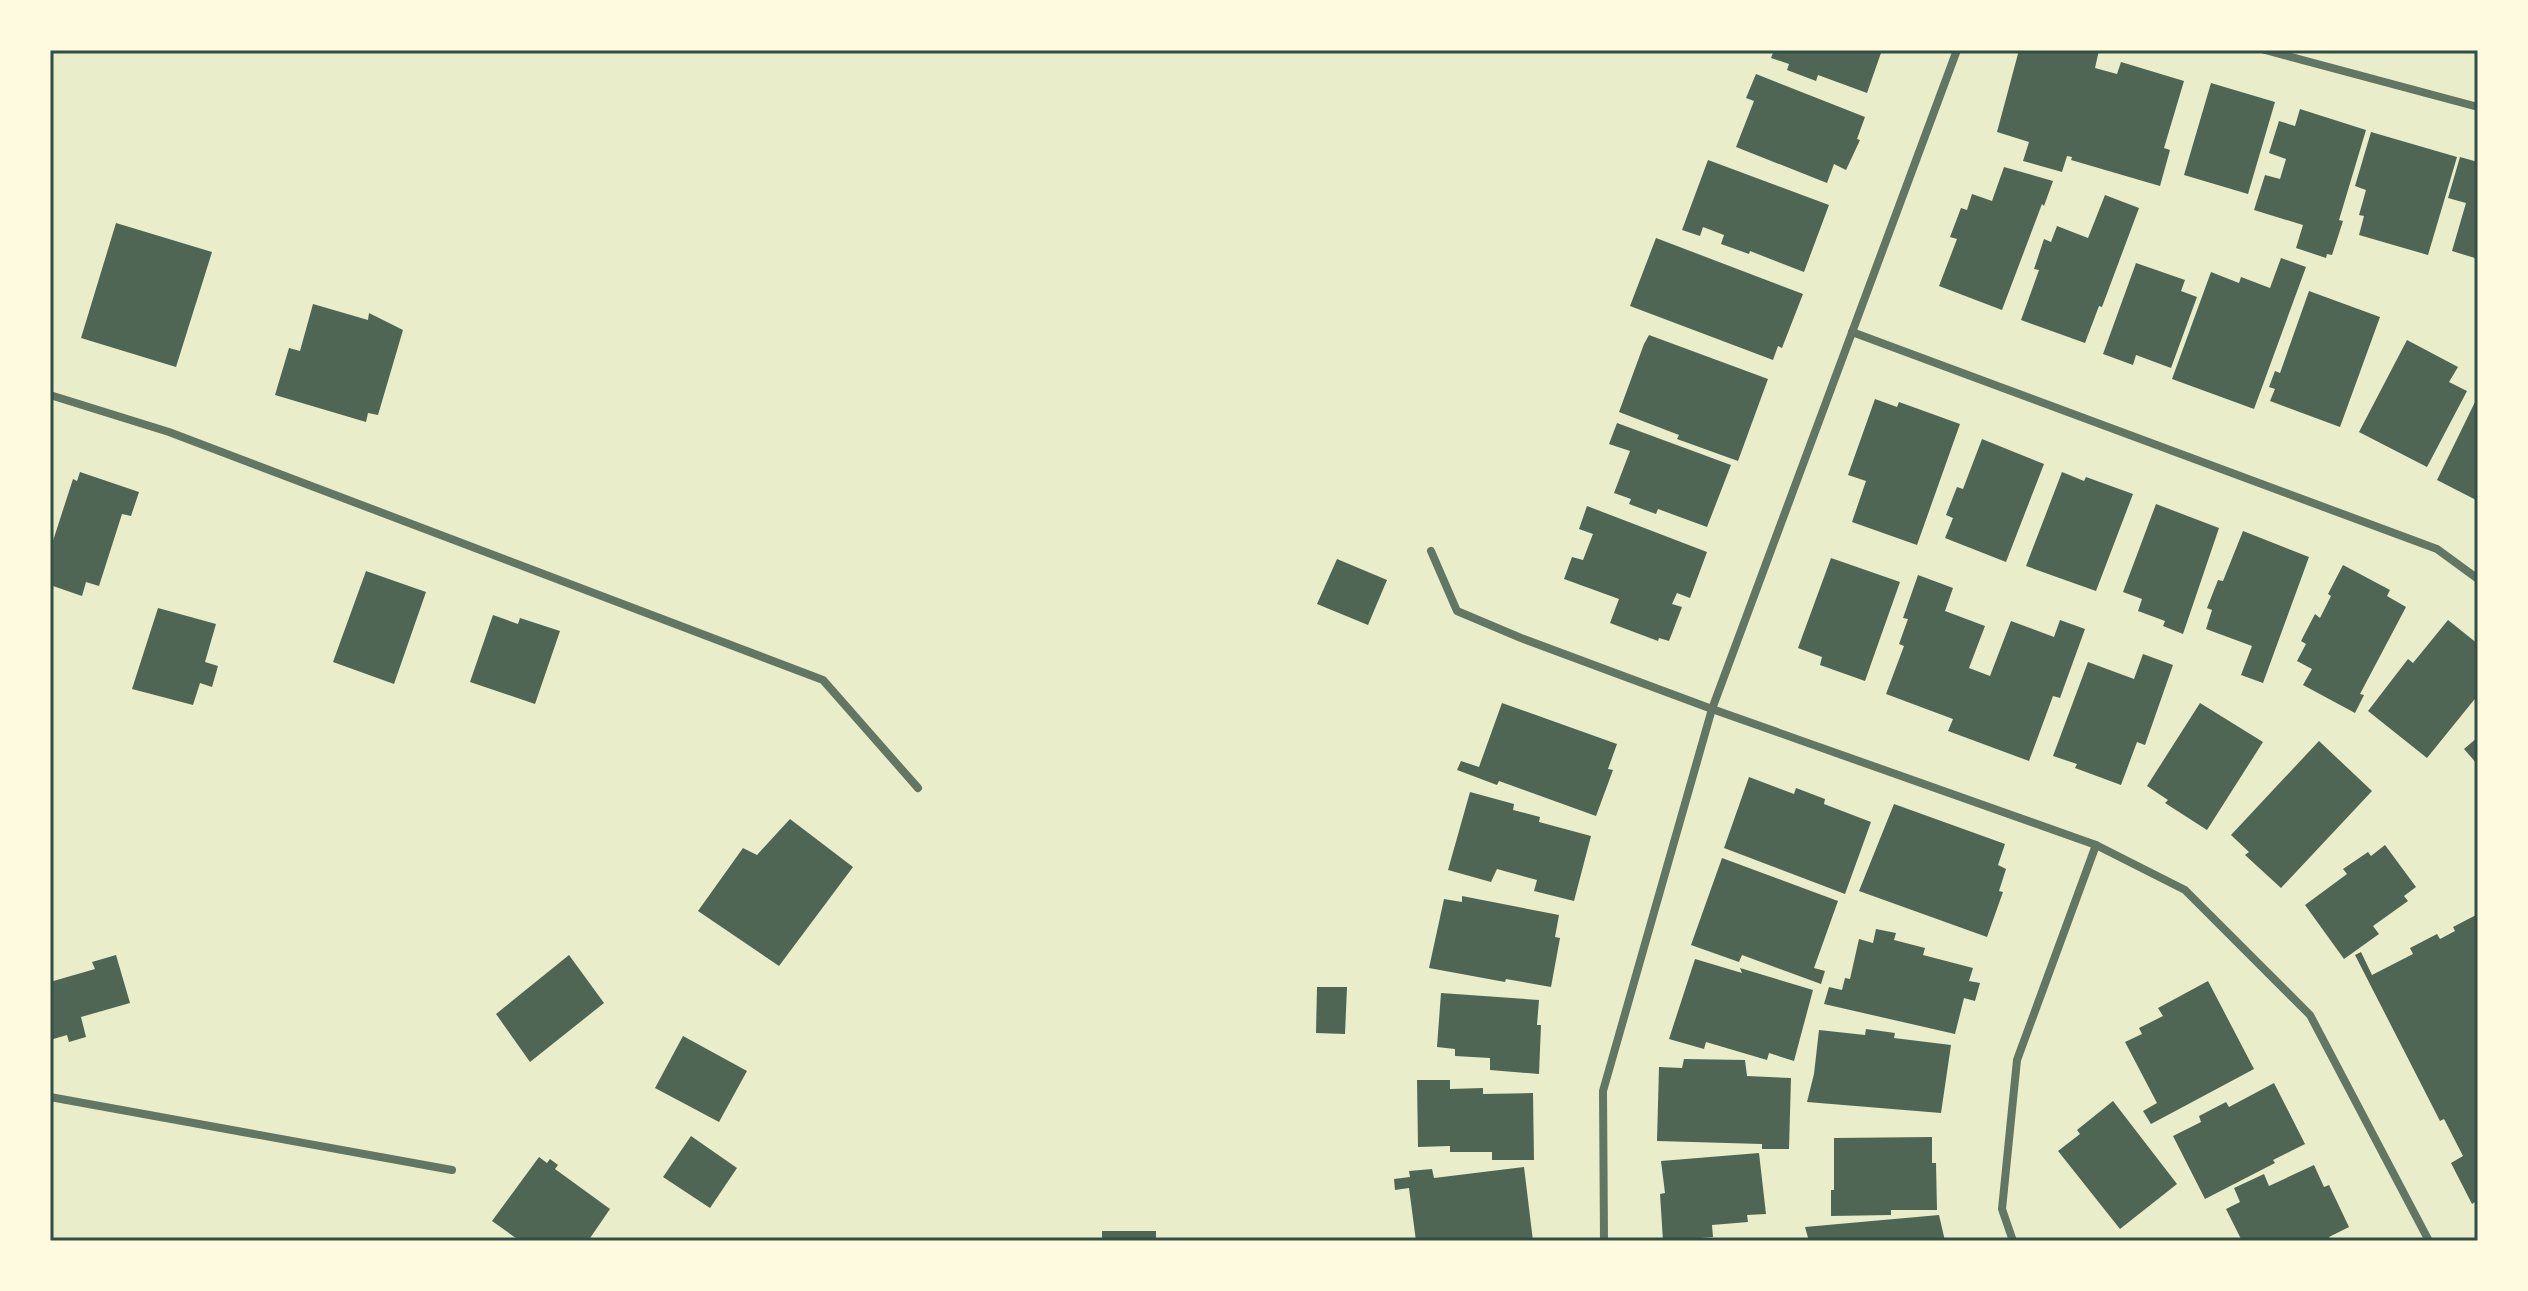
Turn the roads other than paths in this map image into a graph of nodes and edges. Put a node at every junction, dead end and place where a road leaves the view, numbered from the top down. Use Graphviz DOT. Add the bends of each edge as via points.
graph roads {
  1 [pos="1957,50"];
  2 [pos="2265,50"];
  3 [pos="2478,107"];
  4 [pos="1852,332"];
  5 [pos="50,395"];
  6 [pos="1431,551"];
  7 [pos="2478,579"];
  8 [pos="1712,709"];
  9 [pos="918,788"];
  10 [pos="2096,845"];
  11 [pos="50,1097"];
  12 [pos="452,1170"];
  13 [pos="1604,1241"];
  14 [pos="2013,1241"];
  15 [pos="2429,1241"];
  1 -- 4 [label="street"];
  2 -- 3 [label="street"];
  4 -- 7 [label="street" via="2437,549"];
  4 -- 8 [label="street"];
  5 -- 9 [label="street" via="169,432 823,680"];
  6 -- 8 [label="street" via="1457,611"];
  8 -- 10 [label="street"];
  8 -- 13 [label="street" via="1603,1091"];
  10 -- 14 [label="street" via="2017,1060 2002,1209"];
  10 -- 15 [label="street" via="2185,890 2310,1015"];
  11 -- 12 [label="street"];
}
